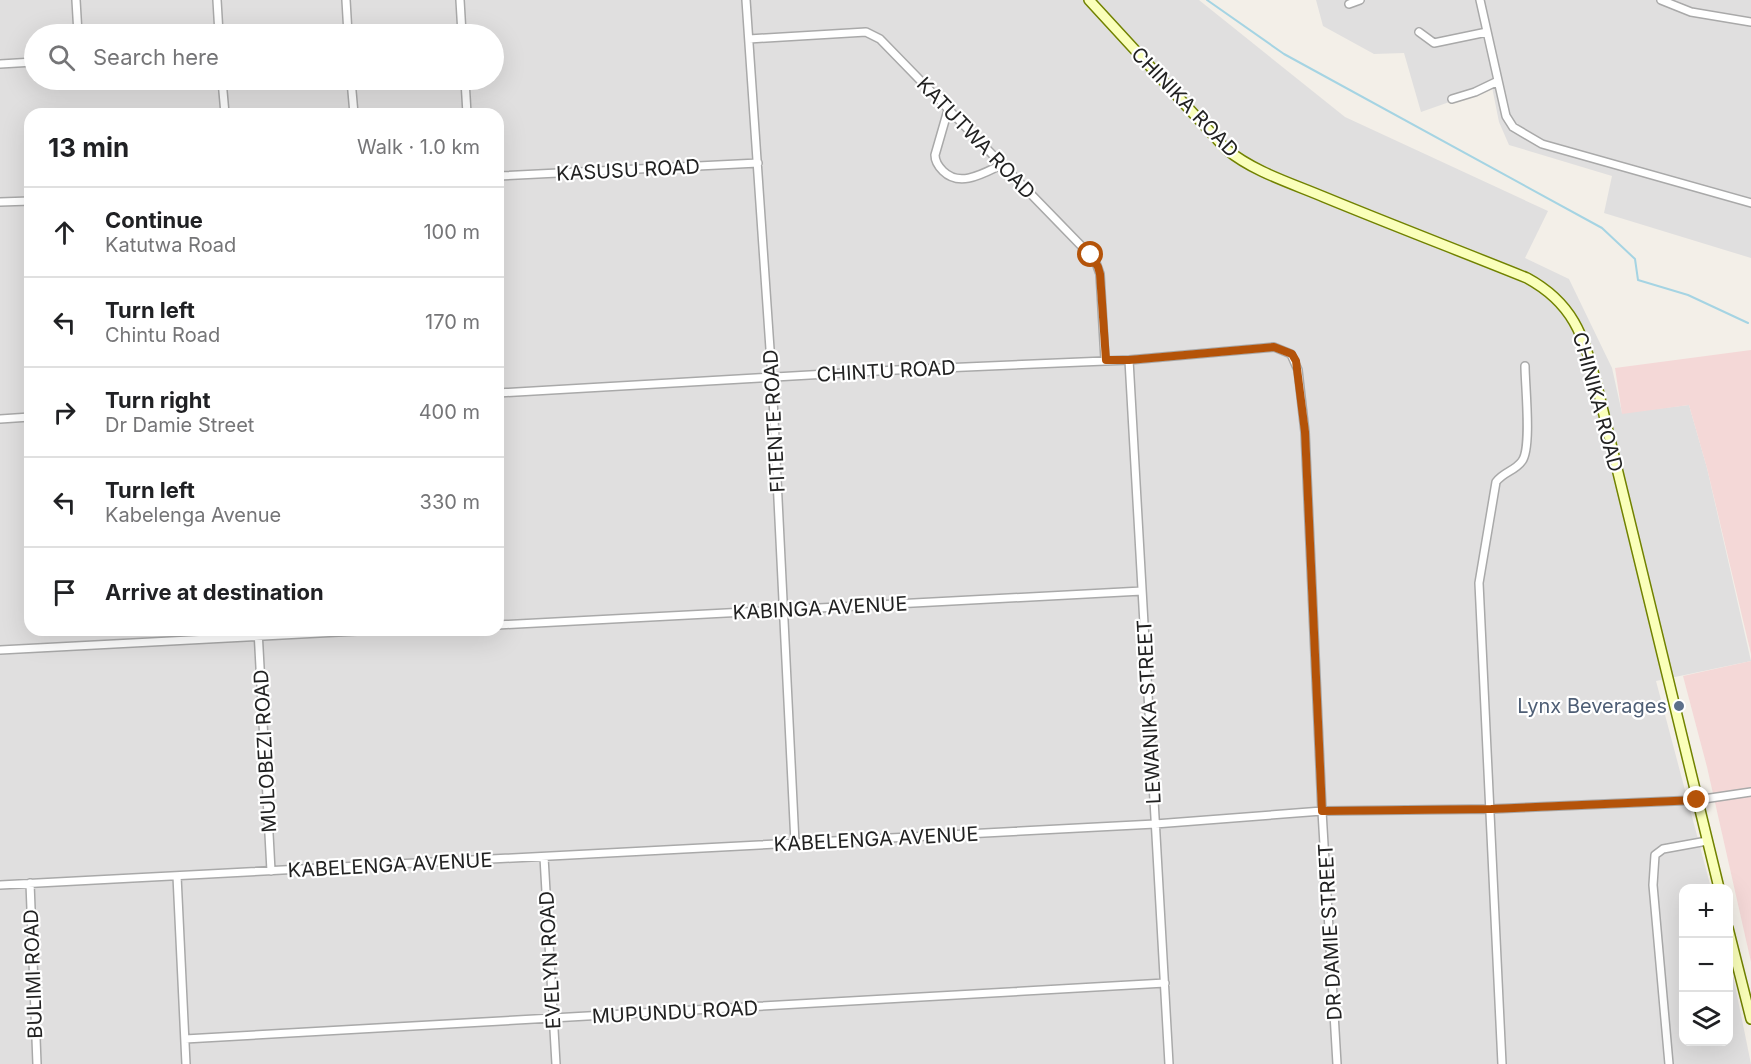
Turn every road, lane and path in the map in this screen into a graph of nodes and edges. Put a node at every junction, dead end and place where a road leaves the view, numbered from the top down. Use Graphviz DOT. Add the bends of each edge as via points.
graph roads {
  1 [pos="76,0"];
  2 [pos="217,0"];
  3 [pos="346,0"];
  4 [pos="460,0"];
  5 [pos="746,0"];
  6 [pos="1089,0"];
  7 [pos="1360,0"];
  8 [pos="1480,0"];
  9 [pos="1661,0"];
  10 [pos="1349,4"];
  11 [pos="1751,22"];
  12 [pos="77,24"];
  13 [pos="218,24"];
  14 [pos="347,24"];
  15 [pos="461,24"];
  16 [pos="1419,32"];
  17 [pos="1487,32"];
  18 [pos="749,39"];
  19 [pos="24,63"];
  20 [pos="0,64"];
  21 [pos="1498,81"];
  22 [pos="223,90"];
  23 [pos="352,90"];
  24 [pos="466,90"];
  25 [pos="1452,99"];
  26 [pos="224,108"];
  27 [pos="353,108"];
  28 [pos="467,108"];
  29 [pos="948,110"];
  30 [pos="758,163"];
  31 [pos="1001,165"];
  32 [pos="504,176"];
  33 [pos="24,201"];
  34 [pos="0,202"];
  35 [pos="1751,203"];
  36 [pos="1274,347"];
  37 [pos="1106,360"];
  38 [pos="1129,360"];
  39 [pos="1525,366"];
  40 [pos="772,378"];
  41 [pos="504,393"];
  42 [pos="24,417"];
  43 [pos="0,419"];
  44 [pos="1142,591"];
  45 [pos="784,610"];
  46 [pos="504,625"];
  47 [pos="213,636"];
  48 [pos="259,636"];
  49 [pos="0,650"];
  50 [pos="1751,792"];
  51 [pos="1697,800"];
  52 [pos="1491,809"];
  53 [pos="1322,811"];
  54 [pos="1155,824"];
  55 [pos="1707,841"];
  56 [pos="795,843"];
  57 [pos="544,857"];
  58 [pos="271,871"];
  59 [pos="177,876"];
  60 [pos="30,883"];
  61 [pos="1718,884"];
  62 [pos="0,885"];
  63 [pos="1731,938"];
  64 [pos="1165,983"];
  65 [pos="553,1019"];
  66 [pos="1751,1019"];
  67 [pos="185,1039"];
  68 [pos="37,1064"];
  69 [pos="186,1064"];
  70 [pos="556,1064"];
  71 [pos="1169,1064"];
  72 [pos="1337,1064"];
  73 [pos="1502,1064"];
  74 [pos="1670,1064"];
  1 -- 12 [label="street"];
  2 -- 13 [label="street"];
  3 -- 14 [label="street"];
  4 -- 15 [label="street"];
  5 -- 18 [label="street, FITENTE ROAD"];
  6 -- 51 [label="main road, CHINIKA ROAD" via="1239,159 1527,279 1551,293 1570,313 1596,382"];
  7 -- 10 [label="street"];
  8 -- 17 [label="street"];
  9 -- 11 [label="street" via="1691,12"];
  16 -- 17 [label="street" via="1434,43"];
  17 -- 21 [label="street"];
  18 -- 29 [label="street, KATUTWA ROAD" via="874,34"];
  18 -- 30 [label="street, FITENTE ROAD"];
  19 -- 20 [label="street"];
  21 -- 25 [label="street"];
  21 -- 35 [label="street" via="1509,123 1528,137 1561,150"];
  22 -- 26 [label="street"];
  23 -- 27 [label="street"];
  24 -- 28 [label="street"];
  29 -- 31 [label="street, KATUTWA ROAD"];
  29 -- 31 [label="street" via="935,155 942,171 959,180"];
  30 -- 32 [label="street, KASUSU ROAD"];
  30 -- 40 [label="street, FITENTE ROAD"];
  31 -- 37 [label="street, KATUTWA ROAD" via="1095,260 1100,274"];
  33 -- 34 [label="street"];
  36 -- 38 [label="street, CHINTU ROAD"];
  36 -- 53 [label="street, DR DAMIE STREET" via="1292,354 1296,361 1304,422"];
  37 -- 38 [label="street, CHINTU ROAD"];
  37 -- 40 [label="street, CHINTU ROAD"];
  38 -- 44 [label="street, LEWANIKA STREET"];
  39 -- 52 [label="street" via="1525,457 1496,482 1480,577"];
  40 -- 41 [label="street, CHINTU ROAD"];
  40 -- 45 [label="street, FITENTE ROAD"];
  42 -- 43 [label="street"];
  44 -- 45 [label="street, KABINGA AVENUE"];
  44 -- 54 [label="street, LEWANIKA STREET"];
  45 -- 46 [label="street, KABINGA AVENUE"];
  45 -- 56 [label="street, FITENTE ROAD"];
  47 -- 49 [label="street"];
  48 -- 58 [label="street, MULOBEZI ROAD"];
  50 -- 51 [label="street, KABELENGA AVENUE"];
  51 -- 52 [label="street, KABELENGA AVENUE"];
  51 -- 55 [label="main road, CHINIKA ROAD"];
  52 -- 53 [label="street, KABELENGA AVENUE"];
  52 -- 73 [label="street"];
  53 -- 54 [label="street, KABELENGA AVENUE"];
  53 -- 72 [label="street, DR DAMIE STREET"];
  54 -- 56 [label="street, KABELENGA AVENUE"];
  54 -- 64 [label="street, LEWANIKA STREET"];
  55 -- 61 [label="main road, CHINIKA ROAD"];
  55 -- 74 [label="street" via="1663,849 1655,855 1653,885"];
  56 -- 57 [label="street, KABELENGA AVENUE"];
  57 -- 58 [label="street, KABELENGA AVENUE"];
  57 -- 65 [label="street, EVELYN ROAD"];
  58 -- 59 [label="street, KABELENGA AVENUE"];
  59 -- 60 [label="street, KABELENGA AVENUE"];
  59 -- 67 [label="street"];
  60 -- 62 [label="street, KABELENGA AVENUE"];
  60 -- 68 [label="street, BULIMI ROAD"];
  63 -- 66 [label="main road"];
  64 -- 65 [label="street, MUPUNDU ROAD"];
  64 -- 71 [label="street, LEWANIKA STREET"];
  65 -- 67 [label="street, MUPUNDU ROAD"];
  65 -- 70 [label="street, EVELYN ROAD"];
  67 -- 69 [label="street"];
}
